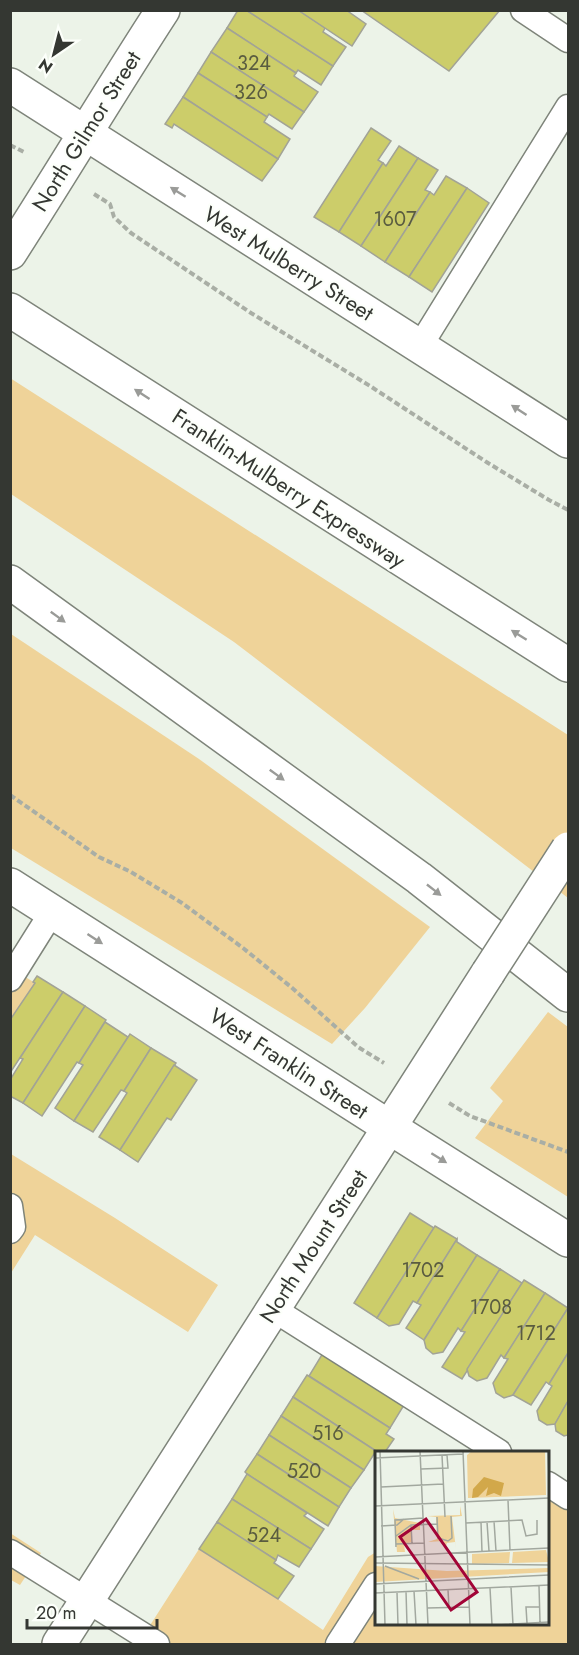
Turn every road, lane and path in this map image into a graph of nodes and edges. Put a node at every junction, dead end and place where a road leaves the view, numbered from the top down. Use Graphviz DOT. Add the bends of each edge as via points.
graph roads {
  1 [pos="163,10"];
  2 [pos="523,10"];
  3 [pos="568,40"];
  4 [pos="10,85"];
  5 [pos="568,106"];
  6 [pos="86,133"];
  7 [pos="110,204"];
  8 [pos="10,253"];
  9 [pos="10,310"];
  10 [pos="420,346"];
  11 [pos="568,441"];
  12 [pos="568,510"];
  13 [pos="10,582"];
  14 [pos="568,666"];
  15 [pos="10,795"];
  16 [pos="568,849"];
  17 [pos="10,885"];
  18 [pos="52,912"];
  19 [pos="10,979"];
  20 [pos="568,995"];
  21 [pos="358,1047"];
  22 [pos="470,1116"];
  23 [pos="389,1127"];
  24 [pos="568,1152"];
  25 [pos="10,1206"];
  26 [pos="10,1231"];
  27 [pos="568,1240"];
  28 [pos="273,1309"];
  29 [pos="466,1444"];
  30 [pos="495,1451"];
  31 [pos="549,1485"];
  32 [pos="568,1497"];
  33 [pos="10,1552"];
  34 [pos="375,1587"];
  35 [pos="87,1600"];
  36 [pos="59,1644"];
  37 [pos="157,1644"];
  38 [pos="338,1644"];
  1 -- 6 [label="main road, North Gilmor Street"];
  2 -- 3 [label="lane"];
  4 -- 6 [label="main road, West Mulberry Street"];
  5 -- 10 [label="lane"];
  6 -- 8 [label="main road, North Gilmor Street"];
  10 -- 6 [label="main road, West Mulberry Street, one-way"];
  7 -- 12 [label="path" via="114,217 131,233 488,464"];
  14 -- 9 [label="main road, Franklin-Mulberry Expressway, one-way"];
  11 -- 10 [label="main road, West Mulberry Street, one-way"];
  13 -- 20 [label="main road, one-way" via="419,878"];
  15 -- 21 [label="path" via="99,857 182,903 291,987"];
  16 -- 23 [label="main road, North Mount Street, bridge"];
  17 -- 18 [label="main road, West Franklin Street"];
  18 -- 19 [label="lane"];
  18 -- 23 [label="main road, West Franklin Street, one-way"];
  22 -- 24 [label="path"];
  23 -- 27 [label="main road, West Franklin Street, one-way"];
  23 -- 28 [label="main road, North Mount Street"];
  25 -- 26 [label="lane"];
  28 -- 29 [label="lane"];
  28 -- 35 [label="main road, North Mount Street"];
  29 -- 30 [label="lane"];
  31 -- 32 [label="lane"];
  33 -- 35 [label="lane"];
  34 -- 38 [label="lane"];
  35 -- 36 [label="main road, North Mount Street"];
  35 -- 37 [label="lane"];
}
